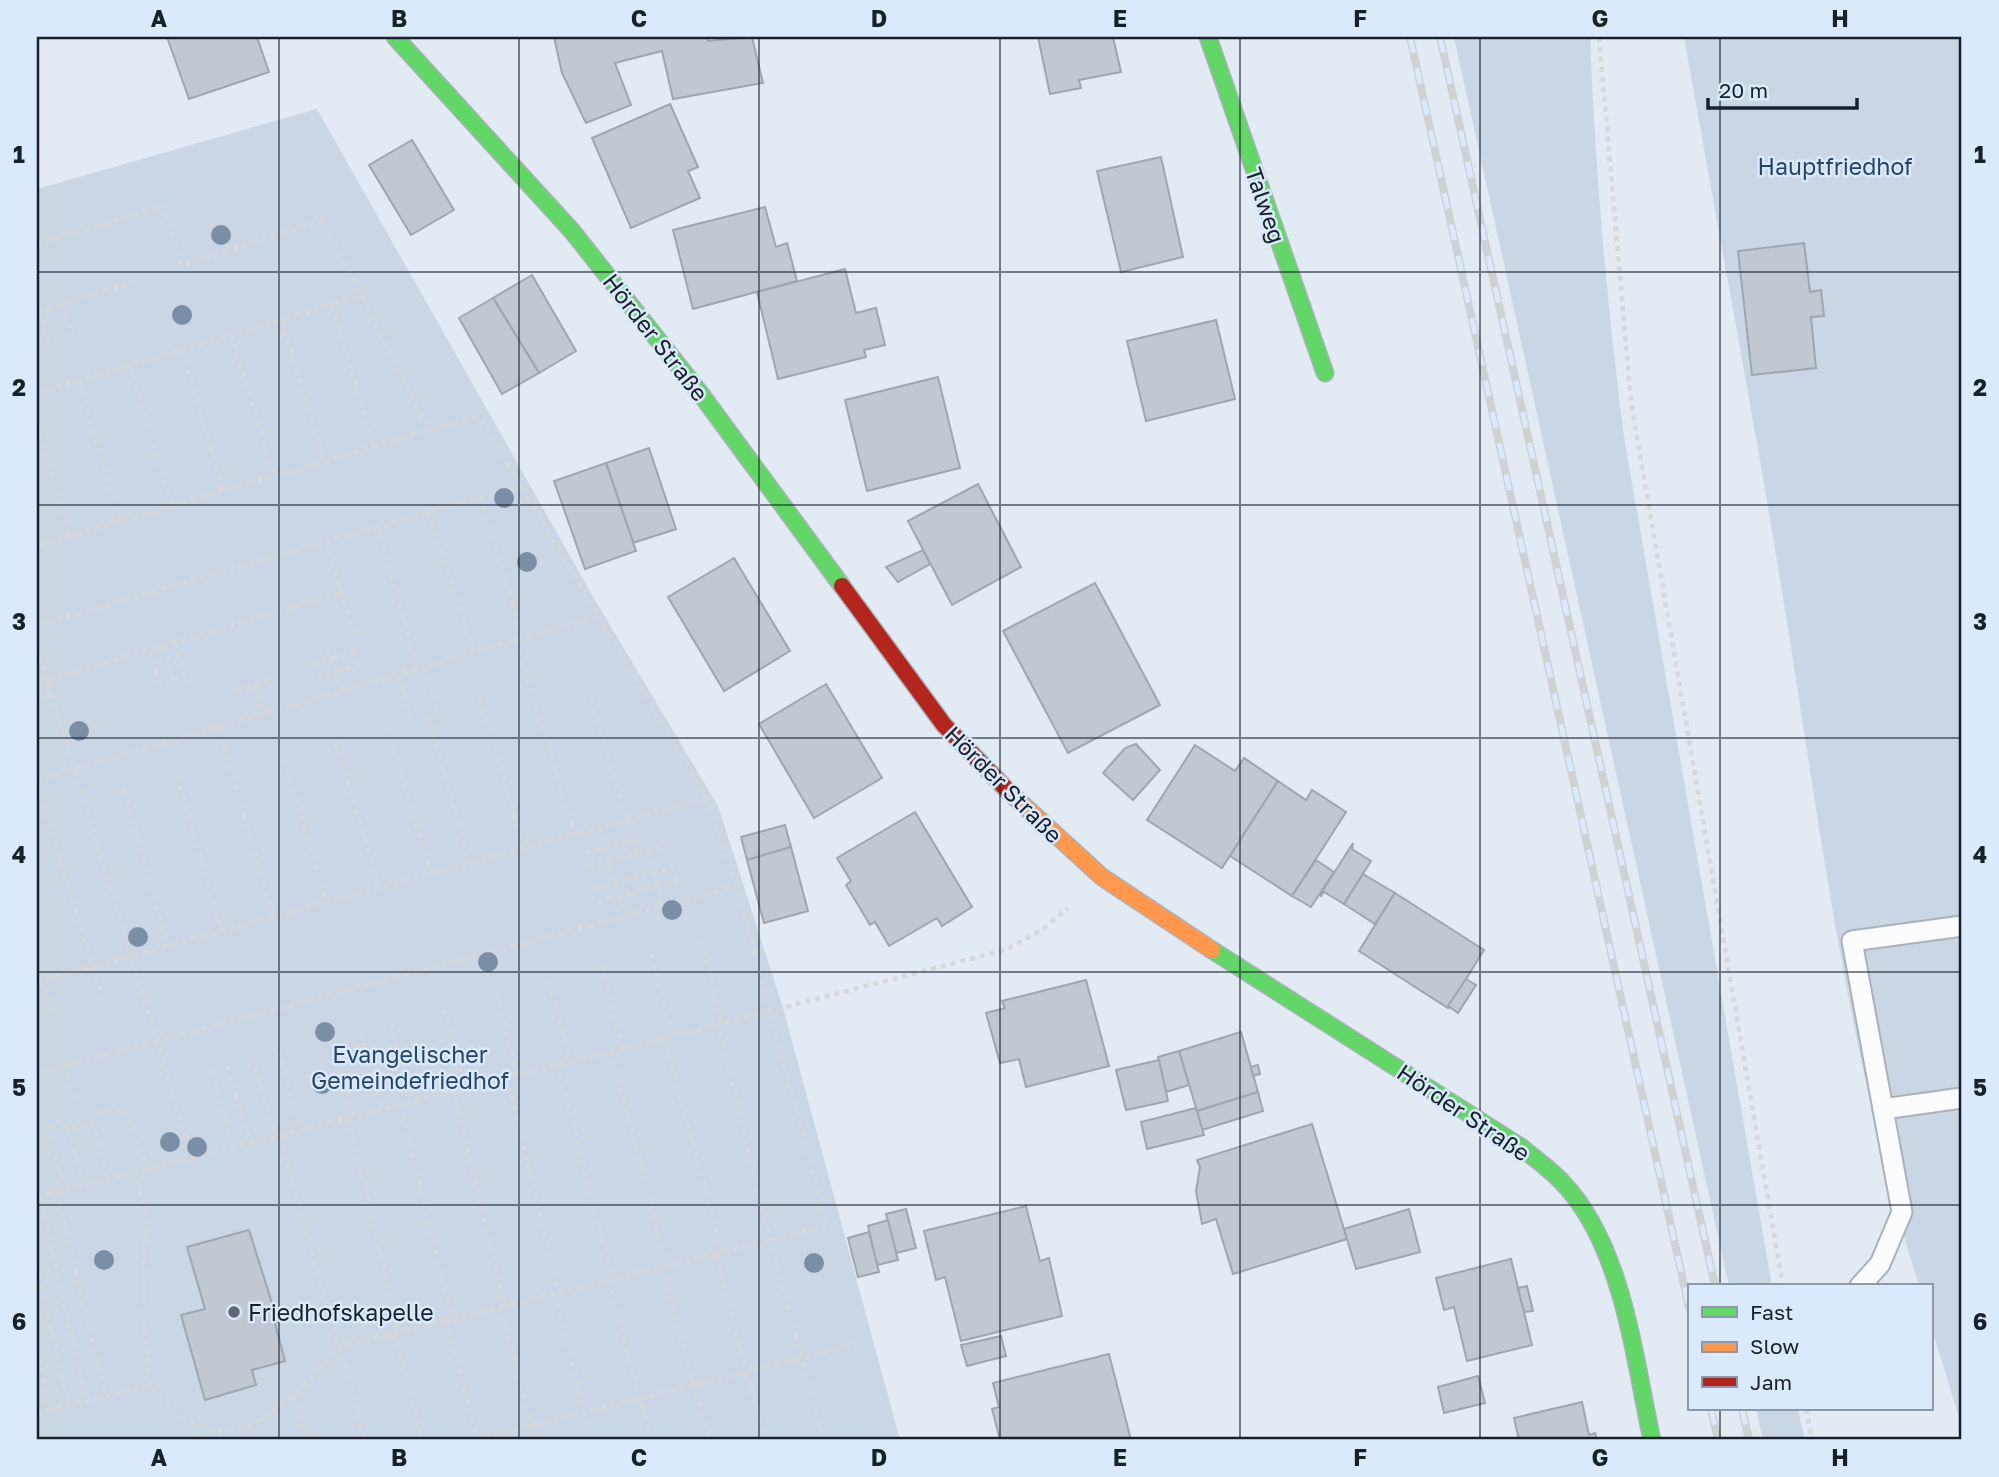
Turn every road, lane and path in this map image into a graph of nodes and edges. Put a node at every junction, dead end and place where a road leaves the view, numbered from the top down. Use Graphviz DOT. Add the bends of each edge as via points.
graph roads {
  1 [pos="396,37"];
  2 [pos="1208,37"];
  3 [pos="1600,37"];
  4 [pos="37,244"];
  5 [pos="135,282"];
  6 [pos="361,296"];
  7 [pos="62,304"];
  8 [pos="332,305"];
  9 [pos="38,312"];
  10 [pos="282,320"];
  11 [pos="231,335"];
  12 [pos="74,342"];
  13 [pos="50,349"];
  14 [pos="182,350"];
  15 [pos="130,365"];
  16 [pos="1325,373"];
  17 [pos="79,381"];
  18 [pos="37,393"];
  19 [pos="37,424"];
  20 [pos="437,428"];
  21 [pos="374,446"];
  22 [pos="324,461"];
  23 [pos="274,475"];
  24 [pos="521,486"];
  25 [pos="223,491"];
  26 [pos="480,497"];
  27 [pos="172,506"];
  28 [pos="428,512"];
  29 [pos="120,521"];
  30 [pos="379,526"];
  31 [pos="70,536"];
  32 [pos="327,542"];
  33 [pos="37,546"];
  34 [pos="342,593"];
  35 [pos="598,616"];
  36 [pos="37,625"];
  37 [pos="355,637"];
  38 [pos="523,638"];
  39 [pos="516,640"];
  40 [pos="175,642"];
  41 [pos="37,646"];
  42 [pos="164,646"];
  43 [pos="328,648"];
  44 [pos="150,649"];
  45 [pos="358,651"];
  46 [pos="474,652"];
  47 [pos="332,659"];
  48 [pos="363,663"];
  49 [pos="313,664"];
  50 [pos="425,666"];
  51 [pos="417,669"];
  52 [pos="336,672"];
  53 [pos="399,674"];
  54 [pos="317,678"];
  55 [pos="273,679"];
  56 [pos="47,680"];
  57 [pos="188,685"];
  58 [pos="254,685"];
  59 [pos="176,687"];
  60 [pos="162,689"];
  61 [pos="236,691"];
  62 [pos="342,691"];
  63 [pos="51,694"];
  64 [pos="37,698"];
  65 [pos="591,698"];
  66 [pos="480,699"];
  67 [pos="438,710"];
  68 [pos="263,714"];
  69 [pos="429,716"];
  70 [pos="410,718"];
  71 [pos="219,727"];
  72 [pos="388,727"];
  73 [pos="336,743"];
  74 [pos="285,759"];
  75 [pos="74,769"];
  76 [pos="177,776"];
  77 [pos="37,783"];
  78 [pos="124,790"];
  79 [pos="707,798"];
  80 [pos="628,820"];
  81 [pos="600,827"];
  82 [pos="575,834"];
  83 [pos="635,839"];
  84 [pos="667,845"];
  85 [pos="605,847"];
  86 [pos="524,848"];
  87 [pos="648,850"];
  88 [pos="585,853"];
  89 [pos="637,853"];
  90 [pos="609,860"];
  91 [pos="469,863"];
  92 [pos="588,866"];
  93 [pos="674,867"];
  94 [pos="654,873"];
  95 [pos="431,874"];
  96 [pos="1102,877"];
  97 [pos="678,880"];
  98 [pos="616,883"];
  99 [pos="658,886"];
  100 [pos="737,886"];
  101 [pos="379,888"];
  102 [pos="594,888"];
  103 [pos="619,896"];
  104 [pos="598,902"];
  105 [pos="326,903"];
  106 [pos="663,906"];
  107 [pos="624,916"];
  108 [pos="273,917"];
  109 [pos="1962,926"];
  110 [pos="222,931"];
  111 [pos="702,940"];
  112 [pos="167,946"];
  113 [pos="651,953"];
  114 [pos="131,956"];
  115 [pos="602,966"];
  116 [pos="91,967"];
  117 [pos="37,970"];
  118 [pos="38,981"];
  119 [pos="549,981"];
  120 [pos="497,993"];
  121 [pos="105,1006"];
  122 [pos="444,1009"];
  123 [pos="770,1011"];
  124 [pos="56,1019"];
  125 [pos="720,1023"];
  126 [pos="391,1024"];
  127 [pos="361,1033"];
  128 [pos="672,1035"];
  129 [pos="664,1037"];
  130 [pos="157,1040"];
  131 [pos="335,1043"];
  132 [pos="622,1047"];
  133 [pos="611,1050"];
  134 [pos="279,1052"];
  135 [pos="253,1058"];
  136 [pos="571,1060"];
  137 [pos="557,1064"];
  138 [pos="64,1065"];
  139 [pos="227,1065"];
  140 [pos="212,1070"];
  141 [pos="37,1073"];
  142 [pos="517,1074"];
  143 [pos="507,1077"];
  144 [pos="463,1088"];
  145 [pos="453,1091"];
  146 [pos="1962,1098"];
  147 [pos="412,1101"];
  148 [pos="400,1104"];
  149 [pos="75,1105"];
  150 [pos="381,1109"];
  151 [pos="1883,1109"];
  152 [pos="351,1117"];
  153 [pos="92,1122"];
  154 [pos="69,1129"];
  155 [pos="300,1130"];
  156 [pos="277,1136"];
  157 [pos="250,1143"];
  158 [pos="232,1147"];
  159 [pos="192,1157"];
  160 [pos="147,1169"];
  161 [pos="136,1171"];
  162 [pos="108,1178"];
  163 [pos="84,1184"];
  164 [pos="64,1189"];
  165 [pos="56,1192"];
  166 [pos="38,1196"];
  167 [pos="770,1240"];
  168 [pos="719,1253"];
  169 [pos="37,1266"];
  170 [pos="665,1267"];
  171 [pos="610,1280"];
  172 [pos="1783,1284"];
  173 [pos="1862,1284"];
  174 [pos="556,1293"];
  175 [pos="503,1306"];
  176 [pos="450,1320"];
  177 [pos="397,1332"];
  178 [pos="857,1344"];
  179 [pos="338,1347"];
  180 [pos="37,1349"];
  181 [pos="803,1358"];
  182 [pos="746,1372"];
  183 [pos="151,1385"];
  184 [pos="694,1385"];
  185 [pos="294,1395"];
  186 [pos="106,1396"];
  187 [pos="640,1399"];
  188 [pos="86,1401"];
  189 [pos="69,1405"];
  190 [pos="50,1410"];
  191 [pos="1806,1410"];
  192 [pos="37,1413"];
  193 [pos="585,1413"];
  194 [pos="197,1426"];
  195 [pos="250,1426"];
  196 [pos="531,1426"];
  197 [pos="197,1440"];
  198 [pos="253,1440"];
  199 [pos="306,1440"];
  200 [pos="364,1440"];
  201 [pos="422,1440"];
  202 [pos="477,1440"];
  203 [pos="534,1440"];
  204 [pos="592,1440"];
  205 [pos="651,1440"];
  206 [pos="709,1440"];
  207 [pos="764,1440"];
  208 [pos="824,1440"];
  209 [pos="1652,1440"];
  210 [pos="1812,1440"];
  1 -- 96 [label="street, Hörder Straße" via="572,231 701,393 944,725 1032,815"];
  2 -- 16 [label="street, Talweg"];
  3 -- 172 [label="path" via="1631,402"];
  4 -- 6 [label="path" via="163,206 181,266 323,220"];
  5 -- 7 [label="path"];
  6 -- 8 [label="path"];
  6 -- 20 [label="path" via="422,417"];
  7 -- 9 [label="path"];
  7 -- 12 [label="path"];
  8 -- 10 [label="path"];
  8 -- 21 [label="path"];
  9 -- 13 [label="path"];
  10 -- 11 [label="path"];
  10 -- 22 [label="path"];
  11 -- 14 [label="path"];
  11 -- 23 [label="path"];
  14 -- 15 [label="path"];
  14 -- 25 [label="path"];
  15 -- 17 [label="path"];
  15 -- 27 [label="path"];
  17 -- 18 [label="path"];
  17 -- 29 [label="path"];
  19 -- 31 [label="path"];
  20 -- 21 [label="path"];
  20 -- 24 [label="path" via="480,417"];
  21 -- 22 [label="path"];
  22 -- 23 [label="path"];
  23 -- 25 [label="path"];
  24 -- 26 [label="path"];
  24 -- 35 [label="path"];
  25 -- 27 [label="path"];
  26 -- 28 [label="path"];
  26 -- 38 [label="path"];
  27 -- 29 [label="path"];
  28 -- 30 [label="path"];
  28 -- 46 [label="path"];
  29 -- 31 [label="path"];
  30 -- 32 [label="path"];
  30 -- 51 [label="path"];
  31 -- 33 [label="path"];
  32 -- 34 [label="path"];
  32 -- 36 [label="path"];
  34 -- 37 [label="path"];
  34 -- 40 [label="path"];
  35 -- 38 [label="path"];
  35 -- 79 [label="path"];
  38 -- 39 [label="path"];
  39 -- 46 [label="path"];
  39 -- 82 [label="path"];
  40 -- 42 [label="path"];
  40 -- 57 [label="path"];
  41 -- 56 [label="path"];
  42 -- 44 [label="path"];
  42 -- 59 [label="path"];
  43 -- 47 [label="path"];
  44 -- 56 [label="path"];
  44 -- 60 [label="path"];
  45 -- 47 [label="path"];
  46 -- 50 [label="path"];
  47 -- 49 [label="path"];
  47 -- 52 [label="path"];
  48 -- 52 [label="path"];
  50 -- 51 [label="path"];
  50 -- 67 [label="path"];
  51 -- 53 [label="path"];
  52 -- 54 [label="path"];
  52 -- 62 [label="path"];
  53 -- 62 [label="path"];
  53 -- 70 [label="path"];
  55 -- 58 [label="path"];
  56 -- 63 [label="path"];
  58 -- 61 [label="path"];
  58 -- 68 [label="path"];
  62 -- 68 [label="path"];
  63 -- 64 [label="path"];
  63 -- 75 [label="path"];
  65 -- 80 [label="path"];
  66 -- 86 [label="path"];
  68 -- 71 [label="path"];
  69 -- 91 [label="path"];
  71 -- 75 [label="path"];
  71 -- 108 [label="path"];
  72 -- 95 [label="path"];
  73 -- 101 [label="path"];
  74 -- 105 [label="path"];
  75 -- 77 [label="path"];
  75 -- 114 [label="path"];
  76 -- 110 [label="path"];
  77 -- 116 [label="path"];
  78 -- 112 [label="path"];
  79 -- 80 [label="path"];
  79 -- 100 [label="path"];
  80 -- 81 [label="path"];
  80 -- 83 [label="path"];
  81 -- 82 [label="path"];
  81 -- 85 [label="path"];
  82 -- 86 [label="path"];
  83 -- 85 [label="path"];
  83 -- 89 [label="path"];
  84 -- 87 [label="path"];
  85 -- 88 [label="path"];
  85 -- 90 [label="path"];
  86 -- 91 [label="path"];
  87 -- 89 [label="path"];
  87 -- 94 [label="path"];
  89 -- 90 [label="path"];
  90 -- 92 [label="path"];
  90 -- 98 [label="path"];
  91 -- 95 [label="path"];
  93 -- 94 [label="path"];
  94 -- 98 [label="path"];
  94 -- 99 [label="path"];
  95 -- 101 [label="path"];
  96 -- 123 [label="path" via="1043,929 1008,949"];
  96 -- 209 [label="street, Hörder Straße" via="1521,1147 1563,1183 1592,1223 1616,1279"];
  97 -- 99 [label="path"];
  98 -- 102 [label="path"];
  98 -- 103 [label="path"];
  99 -- 103 [label="path"];
  99 -- 106 [label="path"];
  100 -- 106 [label="path"];
  100 -- 123 [label="path"];
  101 -- 105 [label="path"];
  103 -- 104 [label="path"];
  103 -- 107 [label="path"];
  105 -- 108 [label="path"];
  106 -- 107 [label="path"];
  107 -- 130 [label="path"];
  108 -- 110 [label="path"];
  109 -- 151 [label="lane" via="1852,941"];
  110 -- 112 [label="path"];
  111 -- 125 [label="path"];
  112 -- 114 [label="path"];
  113 -- 128 [label="path"];
  114 -- 116 [label="path"];
  114 -- 130 [label="path"];
  115 -- 132 [label="path"];
  116 -- 118 [label="path"];
  116 -- 121 [label="path"];
  117 -- 118 [label="path"];
  118 -- 124 [label="path" via="47,991"];
  119 -- 136 [label="path"];
  120 -- 142 [label="path"];
  122 -- 144 [label="path"];
  123 -- 125 [label="path"];
  123 -- 167 [label="path" via="827,1226"];
  125 -- 128 [label="path"];
  125 -- 167 [label="path"];
  126 -- 147 [label="path"];
  127 -- 150 [label="path"];
  128 -- 129 [label="path"];
  129 -- 132 [label="path"];
  129 -- 168 [label="path"];
  130 -- 138 [label="path"];
  130 -- 159 [label="path"];
  131 -- 152 [label="path"];
  132 -- 133 [label="path"];
  133 -- 136 [label="path"];
  133 -- 170 [label="path"];
  134 -- 155 [label="path"];
  135 -- 156 [label="path"];
  136 -- 137 [label="path"];
  137 -- 142 [label="path"];
  137 -- 171 [label="path"];
  138 -- 141 [label="path"];
  138 -- 149 [label="path"];
  139 -- 157 [label="path"];
  140 -- 158 [label="path"];
  142 -- 143 [label="path"];
  143 -- 144 [label="path"];
  143 -- 174 [label="path"];
  144 -- 145 [label="path"];
  145 -- 147 [label="path"];
  145 -- 175 [label="path"];
  146 -- 151 [label="lane"];
  147 -- 148 [label="path"];
  148 -- 150 [label="path"];
  148 -- 176 [label="path"];
  150 -- 152 [label="path"];
  151 -- 173 [label="lane" via="1902,1212 1880,1264"];
  152 -- 155 [label="path"];
  152 -- 177 [label="path"];
  153 -- 154 [label="path"];
  153 -- 160 [label="path" via="99,1111 115,1109 128,1115"];
  153 -- 162 [label="path"];
  154 -- 163 [label="path"];
  154 -- 164 [label="path" via="65,1123 55,1123 50,1130"];
  155 -- 156 [label="path"];
  156 -- 157 [label="path"];
  156 -- 179 [label="path"];
  157 -- 158 [label="path"];
  158 -- 159 [label="path"];
  159 -- 160 [label="path"];
  160 -- 161 [label="path"];
  161 -- 162 [label="path"];
  161 -- 183 [label="path" via="146,1214 143,1313"];
  162 -- 163 [label="path"];
  163 -- 164 [label="path"];
  164 -- 165 [label="path"];
  165 -- 166 [label="path"];
  165 -- 186 [label="path"];
  166 -- 188 [label="path"];
  167 -- 168 [label="path"];
  167 -- 181 [label="path"];
  168 -- 170 [label="path"];
  168 -- 182 [label="path"];
  169 -- 189 [label="path"];
  170 -- 171 [label="path"];
  170 -- 184 [label="path"];
  171 -- 174 [label="path"];
  171 -- 187 [label="path"];
  174 -- 175 [label="path"];
  174 -- 193 [label="path"];
  175 -- 176 [label="path"];
  175 -- 196 [label="path"];
  176 -- 177 [label="path"];
  176 -- 202 [label="path"];
  177 -- 179 [label="path"];
  177 -- 201 [label="path"];
  178 -- 181 [label="path"];
  179 -- 185 [label="path"];
  179 -- 200 [label="path"];
  180 -- 190 [label="path"];
  181 -- 182 [label="path"];
  181 -- 208 [label="path"];
  182 -- 184 [label="path"];
  182 -- 207 [label="path"];
  183 -- 186 [label="path"];
  183 -- 194 [label="path" via="169,1408"];
  184 -- 187 [label="path"];
  184 -- 206 [label="path"];
  185 -- 195 [label="path"];
  185 -- 199 [label="path"];
  186 -- 188 [label="path"];
  187 -- 193 [label="path"];
  187 -- 205 [label="path"];
  188 -- 189 [label="path"];
  189 -- 190 [label="path"];
  190 -- 192 [label="path"];
  191 -- 210 [label="path"];
  193 -- 196 [label="path"];
  193 -- 204 [label="path"];
  194 -- 195 [label="path" via="219,1432"];
  194 -- 197 [label="path"];
  195 -- 198 [label="path"];
  196 -- 202 [label="path"];
  196 -- 203 [label="path"];
}
